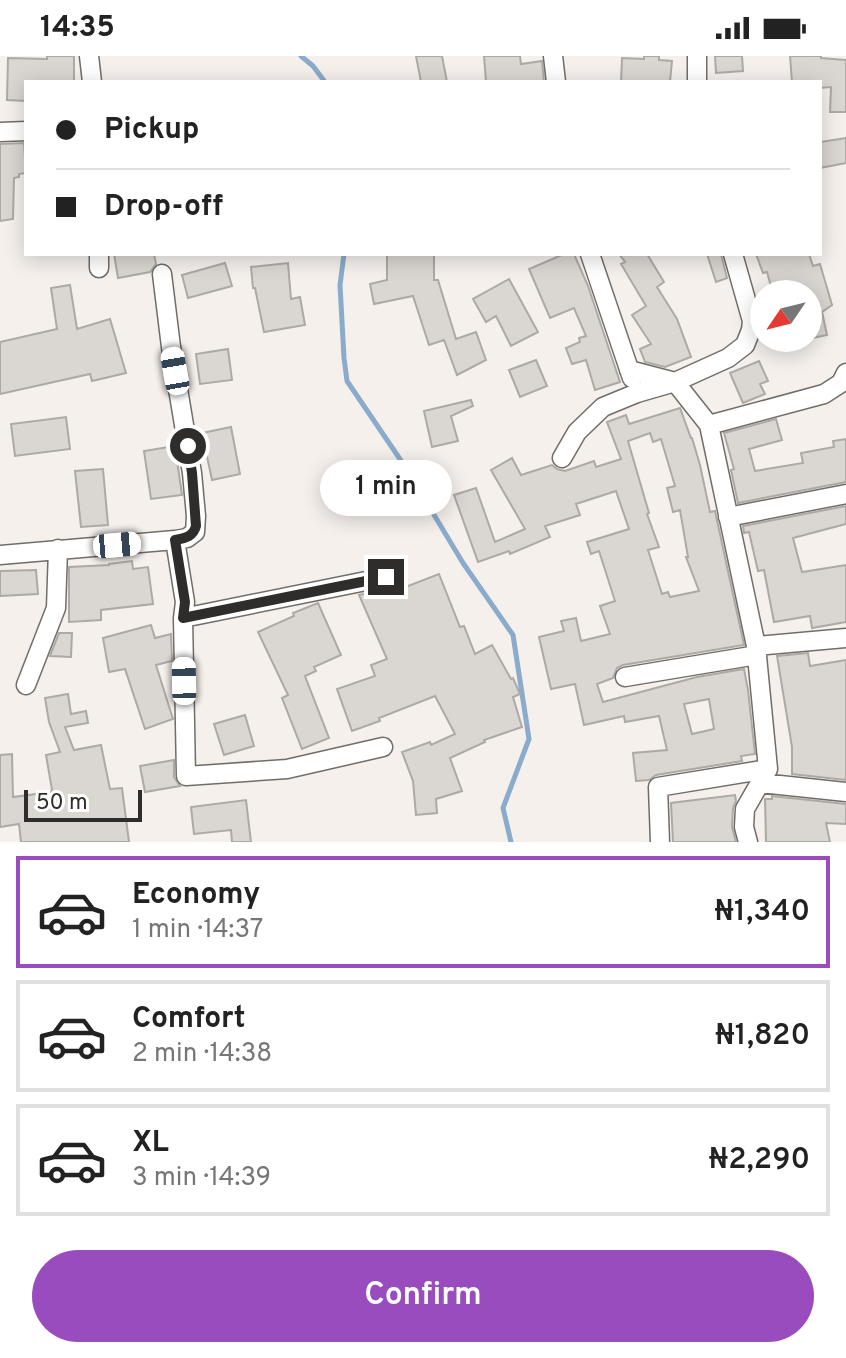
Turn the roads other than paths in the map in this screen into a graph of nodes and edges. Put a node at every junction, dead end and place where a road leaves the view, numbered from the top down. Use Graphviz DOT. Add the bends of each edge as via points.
graph roads {
  1 [pos="89,56"];
  2 [pos="553,56"];
  3 [pos="697,56"];
  4 [pos="92,80"];
  5 [pos="556,80"];
  6 [pos="697,80"];
  7 [pos="24,131"];
  8 [pos="0,132"];
  9 [pos="591,256"];
  10 [pos="734,256"];
  11 [pos="162,274"];
  12 [pos="629,370"];
  13 [pos="846,373"];
  14 [pos="675,382"];
  15 [pos="637,393"];
  16 [pos="709,425"];
  17 [pos="562,458"];
  18 [pos="846,494"];
  19 [pos="728,517"];
  20 [pos="175,540"];
  21 [pos="58,549"];
  22 [pos="1,550"];
  23 [pos="386,577"];
  24 [pos="183,618"];
  25 [pos="846,638"];
  26 [pos="756,650"];
  27 [pos="625,677"];
  28 [pos="26,685"];
  29 [pos="383,747"];
  30 [pos="764,776"];
  31 [pos="846,792"];
  32 [pos="660,842"];
  33 [pos="748,842"];
  1 -- 4 [label="street"];
  2 -- 5 [label="street"];
  3 -- 6 [label="street"];
  7 -- 8 [label="street"];
  9 -- 12 [label="street"];
  10 -- 14 [label="street" via="752,321 749,339 728,358"];
  11 -- 20 [label="street" via="196,516 195,532"];
  12 -- 14 [label="street"];
  12 -- 15 [label="street"];
  13 -- 16 [label="street" via="824,394"];
  14 -- 15 [label="street"];
  14 -- 16 [label="street"];
  15 -- 17 [label="street" via="592,415"];
  16 -- 19 [label="street"];
  18 -- 19 [label="street"];
  19 -- 26 [label="street"];
  20 -- 21 [label="street"];
  20 -- 24 [label="street"];
  21 -- 22 [label="street"];
  21 -- 28 [label="street" via="56,608"];
  23 -- 24 [label="street"];
  24 -- 29 [label="street" via="186,776 287,769"];
  25 -- 26 [label="street"];
  26 -- 27 [label="street"];
  26 -- 30 [label="street"];
  30 -- 31 [label="street"];
  30 -- 32 [label="street" via="658,787"];
  30 -- 33 [label="street" via="745,809"];
}
